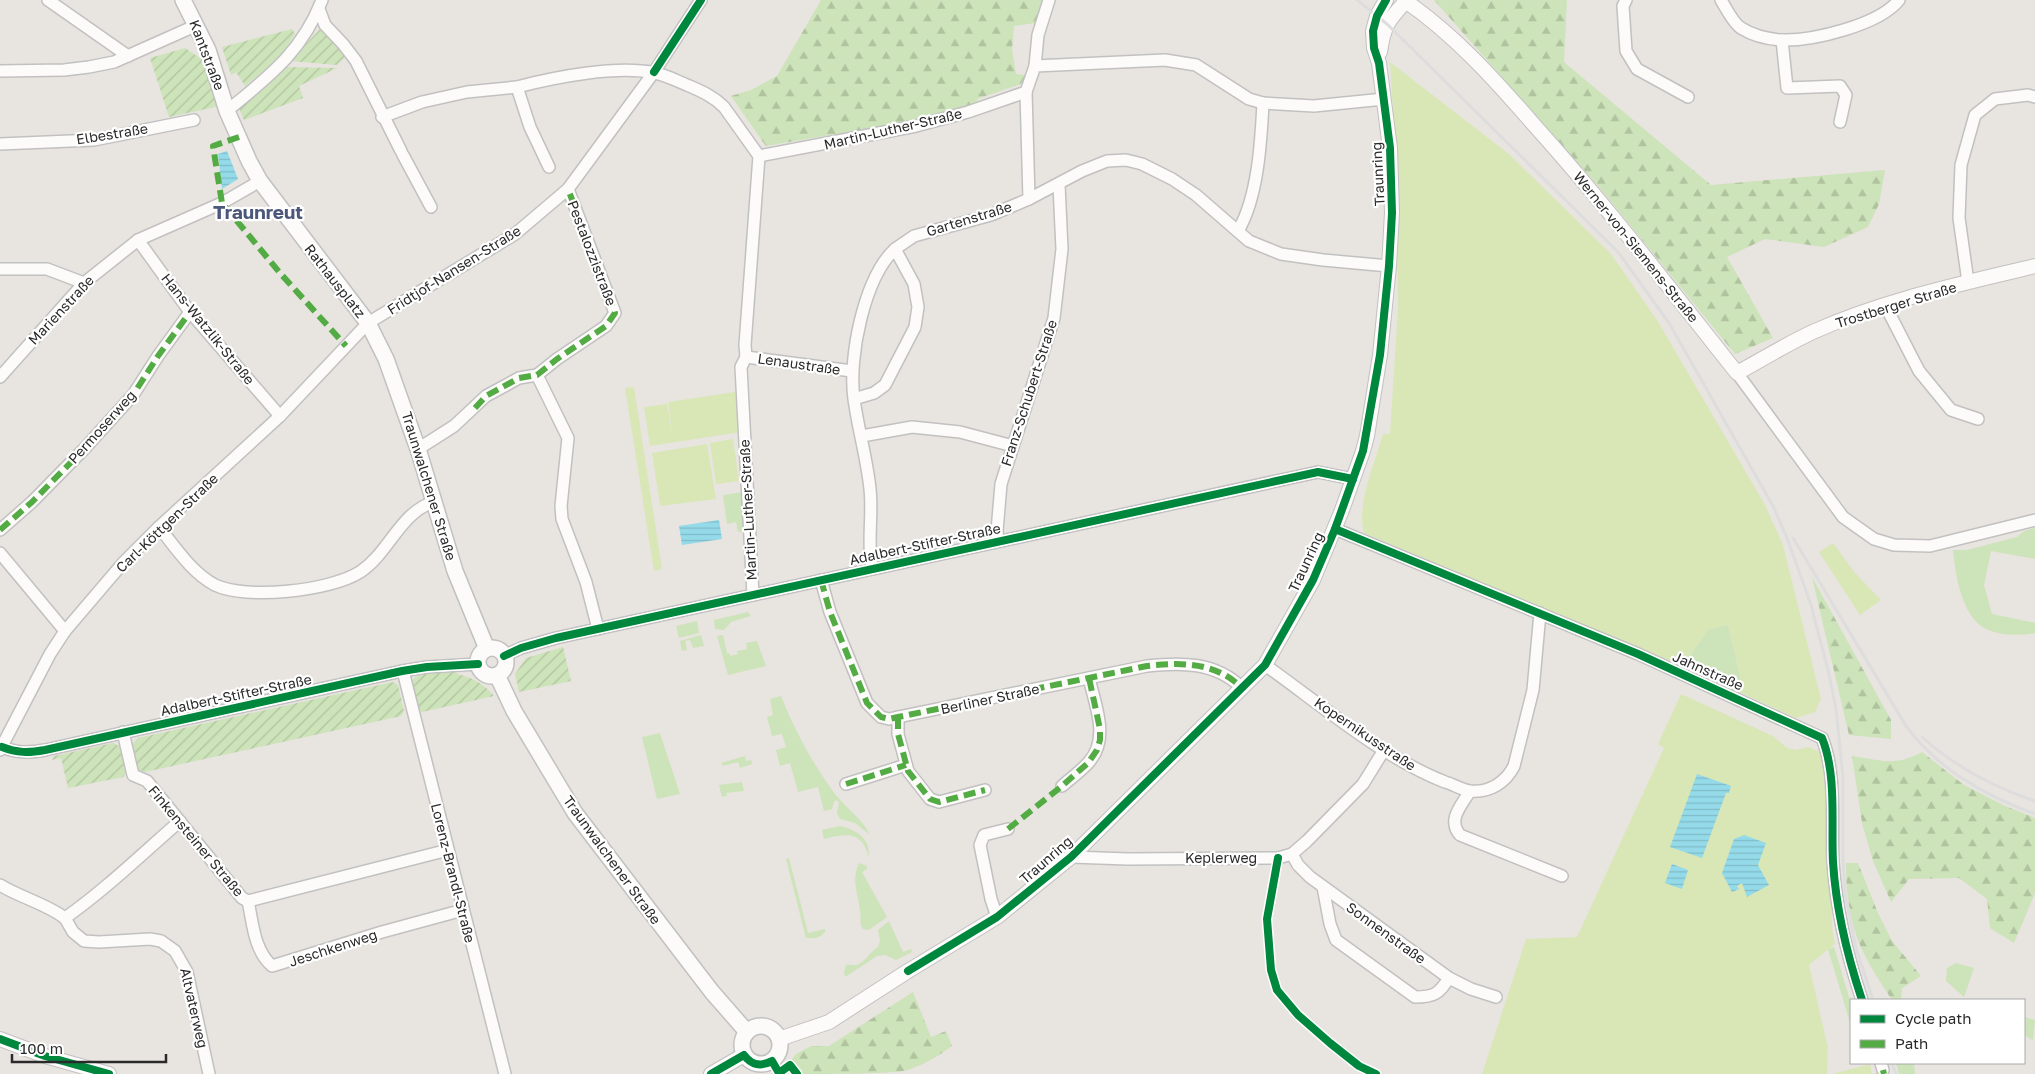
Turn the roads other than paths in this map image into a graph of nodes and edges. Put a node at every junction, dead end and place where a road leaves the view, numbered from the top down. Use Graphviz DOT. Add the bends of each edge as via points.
graph roads {
  1 [pos="48,0"];
  2 [pos="183,0"];
  3 [pos="701,0"];
  4 [pos="1049,0"];
  5 [pos="1386,0"];
  6 [pos="1406,0"];
  7 [pos="1626,0"];
  8 [pos="1721,0"];
  9 [pos="1899,0"];
  10 [pos="321,4"];
  11 [pos="196,25"];
  12 [pos="1782,40"];
  13 [pos="128,56"];
  14 [pos="1379,63"];
  15 [pos="1035,66"];
  16 [pos="0,71"];
  17 [pos="654,72"];
  18 [pos="517,87"];
  19 [pos="1026,92"];
  20 [pos="1688,97"];
  21 [pos="2035,97"];
  22 [pos="1384,99"];
  23 [pos="1263,102"];
  24 [pos="227,111"];
  25 [pos="382,117"];
  26 [pos="194,120"];
  27 [pos="1840,122"];
  28 [pos="0,144"];
  29 [pos="759,156"];
  30 [pos="550,167"];
  31 [pos="260,181"];
  32 [pos="1059,185"];
  33 [pos="568,190"];
  34 [pos="1029,200"];
  35 [pos="431,207"];
  36 [pos="1238,231"];
  37 [pos="138,240"];
  38 [pos="895,249"];
  39 [pos="1389,266"];
  40 [pos="2035,266"];
  41 [pos="0,269"];
  42 [pos="1968,282"];
  43 [pos="84,283"];
  44 [pos="1885,305"];
  45 [pos="190,312"];
  46 [pos="368,324"];
  47 [pos="746,357"];
  48 [pos="852,372"];
  49 [pos="1737,373"];
  50 [pos="538,375"];
  51 [pos="0,377"];
  52 [pos="854,399"];
  53 [pos="280,416"];
  54 [pos="1978,419"];
  55 [pos="862,436"];
  56 [pos="1013,446"];
  57 [pos="418,449"];
  58 [pos="1353,478"];
  59 [pos="433,502"];
  60 [pos="2035,520"];
  61 [pos="159,528"];
  62 [pos="1335,529"];
  63 [pos="0,530"];
  64 [pos="998,541"];
  65 [pos="0,553"];
  66 [pos="872,569"];
  67 [pos="821,580"];
  68 [pos="753,595"];
  69 [pos="1540,612"];
  70 [pos="598,629"];
  71 [pos="65,632"];
  72 [pos="487,649"];
  73 [pos="504,656"];
  74 [pos="478,664"];
  75 [pos="1265,665"];
  76 [pos="403,671"];
  77 [pos="497,675"];
  78 [pos="1089,678"];
  79 [pos="1242,688"];
  80 [pos="898,717"];
  81 [pos="123,732"];
  82 [pos="1,748"];
  83 [pos="1384,750"];
  84 [pos="906,765"];
  85 [pos="846,784"];
  86 [pos="1062,786"];
  87 [pos="985,790"];
  88 [pos="1470,791"];
  89 [pos="180,820"];
  90 [pos="1008,829"];
  91 [pos="448,850"];
  92 [pos="1292,854"];
  93 [pos="1071,857"];
  94 [pos="1562,876"];
  95 [pos="0,885"];
  96 [pos="1323,887"];
  97 [pos="248,901"];
  98 [pos="463,910"];
  99 [pos="998,917"];
  100 [pos="64,918"];
  101 [pos="1449,978"];
  102 [pos="1496,997"];
  103 [pos="1862,999"];
  104 [pos="747,1032"];
  105 [pos="0,1039"];
  106 [pos="779,1039"];
  107 [pos="744,1055"];
  108 [pos="776,1068"];
  109 [pos="109,1074"];
  110 [pos="209,1074"];
  111 [pos="505,1074"];
  112 [pos="711,1074"];
  1 -- 13 [label="street"];
  2 -- 11 [label="main road, Kantstraße"];
  3 -- 17 [label="street, Fridtjof-Nansen-Straße"];
  4 -- 15 [label="street" via="1038,35"];
  5 -- 14 [label="street, Traunring" via="1373,31"];
  6 -- 14 [label="street, Traunring" via="1383,32"];
  6 -- 49 [label="street, Werner-von-Siemens-Straße" via="1462,47 1519,107 1578,174"];
  7 -- 20 [label="street" via="1626,51 1637,69"];
  8 -- 12 [label="street" via="1738,27"];
  9 -- 12 [label="street" via="1871,21 1812,37"];
  10 -- 24 [label="street" via="312,23 284,62"];
  10 -- 25 [label="street" via="325,25 356,61"];
  11 -- 13 [label="street"];
  11 -- 24 [label="main road, Kantstraße" via="216,73"];
  12 -- 27 [label="street" via="1787,88 1840,86 1846,95"];
  13 -- 16 [label="street" via="89,68"];
  14 -- 22 [label="street, Traunring"];
  15 -- 19 [label="street"];
  15 -- 23 [label="street" via="1165,60 1196,65 1249,99"];
  17 -- 18 [label="street" via="583,73"];
  17 -- 29 [label="street" via="717,101"];
  17 -- 33 [label="street, Fridtjof-Nansen-Straße"];
  18 -- 25 [label="street" via="467,92 422,102"];
  18 -- 30 [label="street" via="530,126"];
  19 -- 29 [label="street, Martin-Luther-Straße" via="916,126"];
  19 -- 34 [label="street, Gartenstraße"];
  21 -- 42 [label="street" via="1995,99 1975,114 1961,165 1958,218"];
  22 -- 23 [label="street" via="1314,106"];
  22 -- 39 [label="street, Traunring" via="1392,204"];
  23 -- 36 [label="street" via="1261,146 1247,216"];
  24 -- 31 [label="main road, Rathausplatz"];
  25 -- 35 [label="street"];
  26 -- 28 [label="street, Elbestraße" via="94,140"];
  29 -- 47 [label="street, Martin-Luther-Straße"];
  31 -- 37 [label="street, Marienstraße" via="222,203"];
  31 -- 46 [label="main road, Rathausplatz"];
  32 -- 34 [label="street"];
  32 -- 36 [label="street" via="1107,161 1126,160 1142,164 1196,194"];
  32 -- 56 [label="street, Franz-Schubert-Straße" via="1062,249 1054,318"];
  33 -- 46 [label="street, Fridtjof-Nansen-Straße" via="514,234"];
  33 -- 50 [label="street, Pestalozzistraße" via="614,313 606,326"];
  34 -- 38 [label="street, Gartenstraße" via="991,215 914,236"];
  36 -- 39 [label="street" via="1249,241 1281,254"];
  37 -- 43 [label="street, Marienstraße"];
  37 -- 45 [label="street, Hans-Watzlik-Straße"];
  38 -- 48 [label="street, Gartenstraße" via="882,263 872,284 860,322"];
  38 -- 52 [label="street" via="914,284 918,307 915,327 885,385 874,393"];
  39 -- 58 [label="street, Traunring" via="1367,436"];
  40 -- 42 [label="street, Trostberger Straße"];
  41 -- 43 [label="street" via="47,269"];
  42 -- 44 [label="street, Trostberger Straße"];
  43 -- 51 [label="street, Marienstraße"];
  44 -- 49 [label="street, Trostberger Straße" via="1814,332"];
  44 -- 54 [label="street" via="1919,371 1951,410"];
  45 -- 53 [label="street, Hans-Watzlik-Straße"];
  45 -- 63 [label="street, Permoserweg" via="134,395 32,502"];
  46 -- 53 [label="street, Carl-Köttgen-Straße"];
  46 -- 57 [label="main road, Traunwalchener Straße" via="393,374"];
  47 -- 48 [label="street, Lenaustraße"];
  47 -- 68 [label="street, Martin-Luther-Straße" via="741,367"];
  48 -- 52 [label="street, Gartenstraße"];
  49 -- 60 [label="street, Werner-von-Siemens-Straße" via="1843,516 1874,539 1913,547 1945,544"];
  50 -- 57 [label="street, Pestalozzistraße" via="519,378 486,396 454,426"];
  50 -- 70 [label="street" via="568,438 562,519 586,582"];
  52 -- 55 [label="street, Gartenstraße"];
  53 -- 61 [label="street, Carl-Köttgen-Straße"];
  55 -- 56 [label="street" via="912,427 960,432"];
  55 -- 66 [label="street, Gartenstraße" via="870,490 869,556"];
  56 -- 64 [label="street, Franz-Schubert-Straße" via="1001,484"];
  57 -- 59 [label="main road, Traunwalchener Straße"];
  58 -- 62 [label="street, Traunring"];
  58 -- 64 [label="street, Adalbert-Stifter-Straße" via="1318,472"];
  59 -- 61 [label="street" via="405,520 387,546 359,572 334,582 298,590 236,592 214,584 186,560"];
  59 -- 72 [label="main road, Traunwalchener Straße" via="455,572"];
  61 -- 71 [label="street, Carl-Köttgen-Straße"];
  62 -- 69 [label="street, Jahnstraße"];
  62 -- 75 [label="street, Traunring" via="1313,580"];
  64 -- 66 [label="street, Adalbert-Stifter-Straße"];
  65 -- 71 [label="street"];
  66 -- 67 [label="street, Adalbert-Stifter-Straße"];
  67 -- 68 [label="street, Adalbert-Stifter-Straße"];
  67 -- 80 [label="street, Berliner Straße" via="830,612 867,703 881,717"];
  68 -- 70 [label="street, Adalbert-Stifter-Straße"];
  69 -- 88 [label="street" via="1532,690 1514,766 1501,783"];
  69 -- 103 [label="street, Jahnstraße" via="1672,668 1822,738 1830,765 1837,904"];
  70 -- 73 [label="street, Adalbert-Stifter-Straße" via="535,644"];
  71 -- 82 [label="street, Carl-Köttgen-Straße" via="50,654"];
  72 -- 73 [label="main road" via="499,650"];
  72 -- 74 [label="main road" via="480,655"];
  73 -- 77 [label="main road" via="504,669"];
  74 -- 76 [label="street, Adalbert-Stifter-Straße"];
  74 -- 77 [label="main road" via="485,674"];
  75 -- 79 [label="street, Traunring"];
  75 -- 83 [label="street, Kopernikusstraße"];
  76 -- 81 [label="street, Adalbert-Stifter-Straße"];
  76 -- 91 [label="street, Lorenz-Brandl-Straße"];
  77 -- 104 [label="main road, Traunwalchener Straße" via="514,711 575,813 706,984"];
  78 -- 79 [label="street, Berliner Straße" via="1147,666 1184,663 1223,673"];
  78 -- 80 [label="street, Berliner Straße"];
  78 -- 86 [label="street" via="1100,730 1099,746 1088,763"];
  79 -- 93 [label="street, Traunring"];
  80 -- 84 [label="street" via="898,734"];
  81 -- 82 [label="street, Adalbert-Stifter-Straße" via="27,753"];
  81 -- 89 [label="street, Finkensteiner Straße" via="133,775 147,781"];
  83 -- 88 [label="street, Kopernikusstraße" via="1425,774"];
  83 -- 92 [label="street" via="1364,784"];
  84 -- 85 [label="street"];
  84 -- 87 [label="street" via="930,799 940,802"];
  88 -- 94 [label="street" via="1454,822 1454,828 1460,835"];
  89 -- 97 [label="street, Finkensteiner Straße" via="242,898"];
  89 -- 100 [label="street" via="113,880"];
  90 -- 99 [label="street" via="984,835 980,845"];
  91 -- 97 [label="street, Finkensteiner Straße"];
  91 -- 98 [label="street, Lorenz-Brandl-Straße"];
  92 -- 93 [label="street, Keplerweg" via="1278,858"];
  92 -- 96 [label="street, Sonnenstraße" via="1298,865"];
  93 -- 99 [label="street, Traunring"];
  95 -- 100 [label="street" via="55,910"];
  96 -- 101 [label="street, Sonnenstraße"];
  96 -- 101 [label="street, Sonnenstraße" via="1336,940 1415,997 1429,997 1439,992"];
  97 -- 98 [label="street, Jeschkenweg" via="258,950 272,966"];
  98 -- 111 [label="street, Lorenz-Brandl-Straße"];
  99 -- 106 [label="street, Traunring" via="829,1022"];
  100 -- 110 [label="street, Altvaterweg" via="72,932 84,941 150,938 175,951 187,972"];
  101 -- 102 [label="street, Sonnenstraße"];
  104 -- 106 [label="main road" via="757,1026 765,1026"];
  104 -- 107 [label="main road" via="742,1042"];
  105 -- 109 [label="street"];
  106 -- 108 [label="main road"];
  107 -- 108 [label="main road" via="756,1064"];
  107 -- 112 [label="street"];
}
